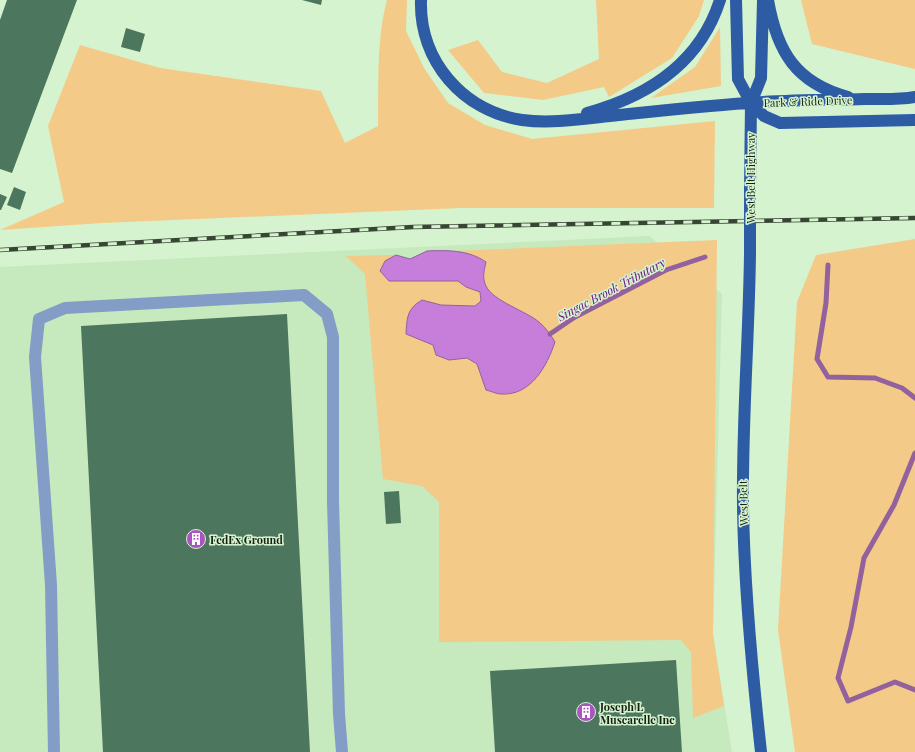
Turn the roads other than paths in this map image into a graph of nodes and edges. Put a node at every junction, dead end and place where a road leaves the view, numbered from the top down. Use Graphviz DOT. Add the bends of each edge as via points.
graph roads {
  1 [pos="421,0"];
  2 [pos="720,0"];
  3 [pos="736,0"];
  4 [pos="763,0"];
  5 [pos="768,0"];
  6 [pos="913,97"];
  7 [pos="859,99"];
  8 [pos="751,103"];
  9 [pos="915,120"];
  10 [pos="546,121"];
  11 [pos="750,253"];
  12 [pos="54,752"];
  13 [pos="342,752"];
  14 [pos="761,752"];
  1 -- 10 [label="main road" via="423,26 429,49 439,68 452,84 467,97 503,116"];
  2 -- 10 [label="main road" via="706,33 695,50 680,66 660,81 619,102 573,117"];
  3 -- 8 [label="main road, West Belt Highway" via="738,79"];
  4 -- 8 [label="main road, West Belt Highway" via="760,78"];
  5 -- 7 [label="main road" via="779,40 787,57 799,72 811,82 826,89"];
  6 -- 7 [label="main road, Park & Ride Drive"];
  7 -- 8 [label="main road, Park & Ride Drive"];
  8 -- 9 [label="main road, Park & Ride Drive" via="764,116 780,123"];
  8 -- 10 [label="main road"];
  8 -- 11 [label="main road, West Belt Highway, bridge"];
  11 -- 14 [label="main road, West Belt" via="743,459 744,534 750,642"];
  12 -- 13 [label="lane" via="51,585 35,357 39,319 65,308 304,295 327,314 333,337 333,501"];
}
